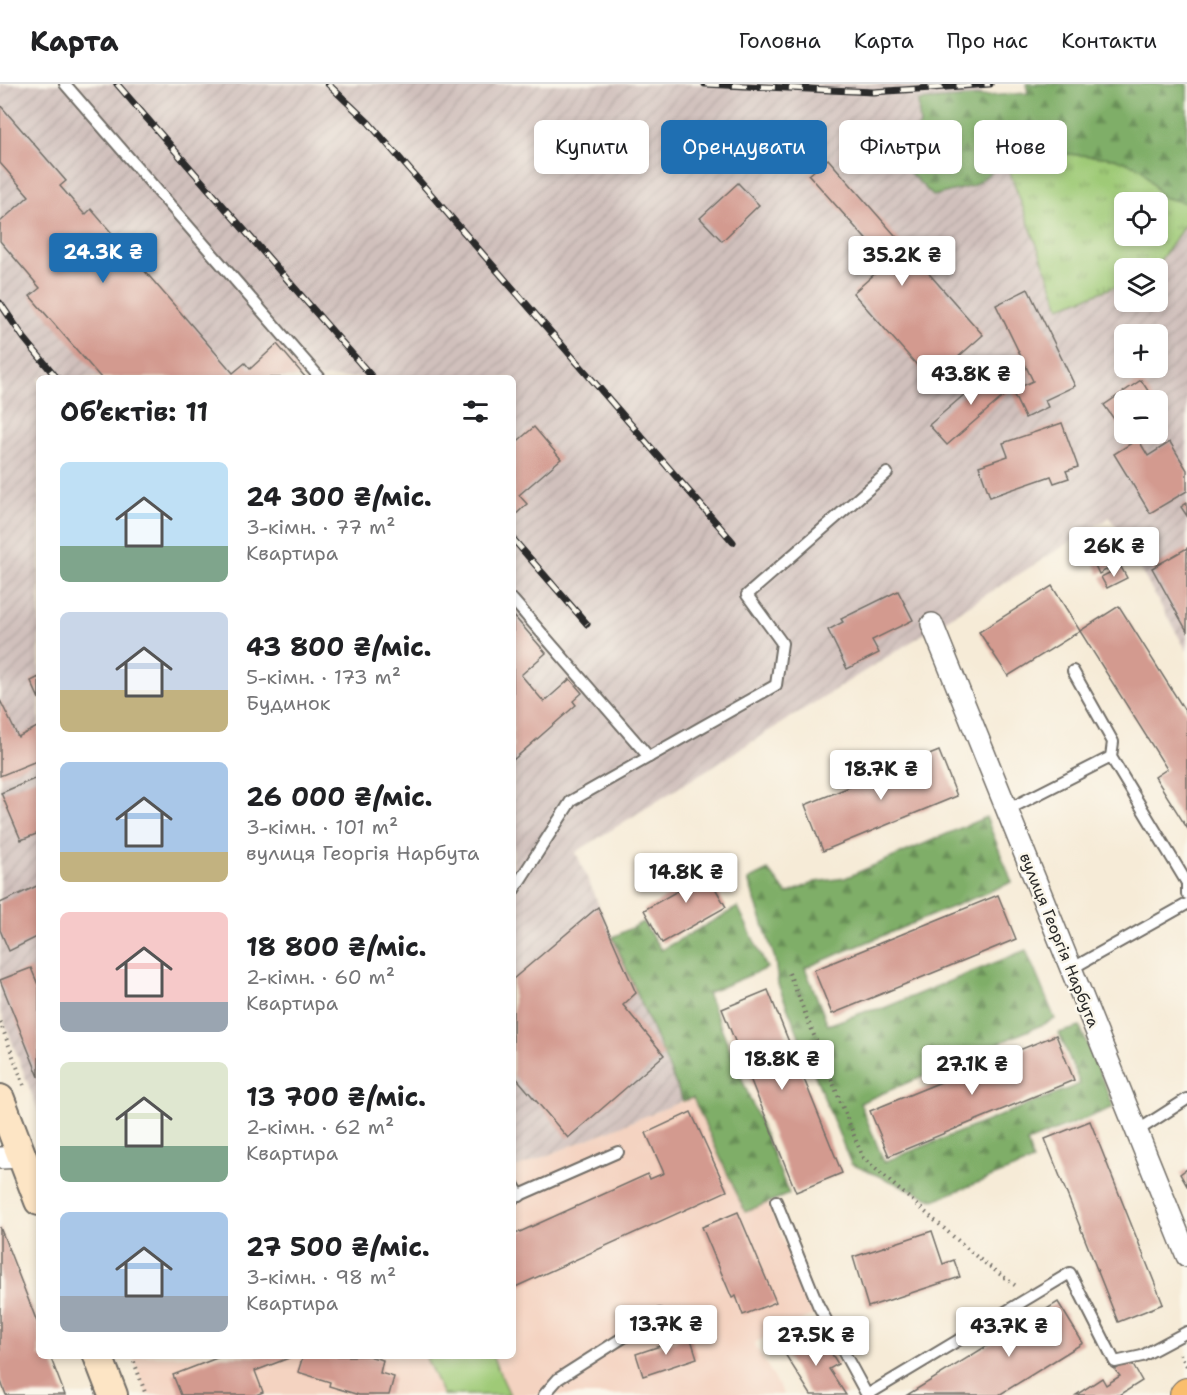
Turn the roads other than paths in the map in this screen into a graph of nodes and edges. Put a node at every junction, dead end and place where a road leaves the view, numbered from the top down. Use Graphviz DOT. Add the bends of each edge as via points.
graph roads {
  1 [pos="65,84"];
  2 [pos="317,375"];
  3 [pos="887,473"];
  4 [pos="516,603"];
  5 [pos="932,624"];
  6 [pos="1073,671"];
  7 [pos="649,757"];
  8 [pos="1111,757"];
  9 [pos="1007,810"];
  10 [pos="516,886"];
  11 [pos="1187,894"];
  12 [pos="1187,904"];
  13 [pos="1071,969"];
  14 [pos="14,1096"];
  15 [pos="1187,1099"];
  16 [pos="1137,1131"];
  17 [pos="618,1152"];
  18 [pos="11,1158"];
  19 [pos="36,1196"];
  20 [pos="516,1197"];
  21 [pos="776,1201"];
  22 [pos="1187,1256"];
  23 [pos="660,1314"];
  24 [pos="1187,1332"];
  25 [pos="99,1359"];
  26 [pos="113,1395"];
  27 [pos="544,1395"];
  1 -- 2 [label="lane"];
  3 -- 7 [label="lane" via="747,595 782,644 776,685"];
  4 -- 7 [label="lane"];
  5 -- 9 [label="street, вулиця Георгія Нарбута"];
  6 -- 8 [label="lane" via="1113,742"];
  7 -- 10 [label="lane" via="571,801"];
  8 -- 9 [label="lane"];
  8 -- 11 [label="lane" via="1187,883"];
  9 -- 13 [label="street, вулиця Георгія Нарбута"];
  12 -- 13 [label="lane"];
  13 -- 16 [label="street, вулиця Георгія Нарбута"];
  14 -- 18 [label="street"];
  15 -- 16 [label="lane"];
  16 -- 22 [label="street, вулиця Георгія Нарбута"];
  17 -- 20 [label="lane"];
  18 -- 19 [label="street"];
  21 -- 24 [label="lane" via="818,1305 867,1395 1070,1273 1115,1362 1142,1356"];
  23 -- 27 [label="lane" via="558,1378"];
  25 -- 26 [label="street"];
}
